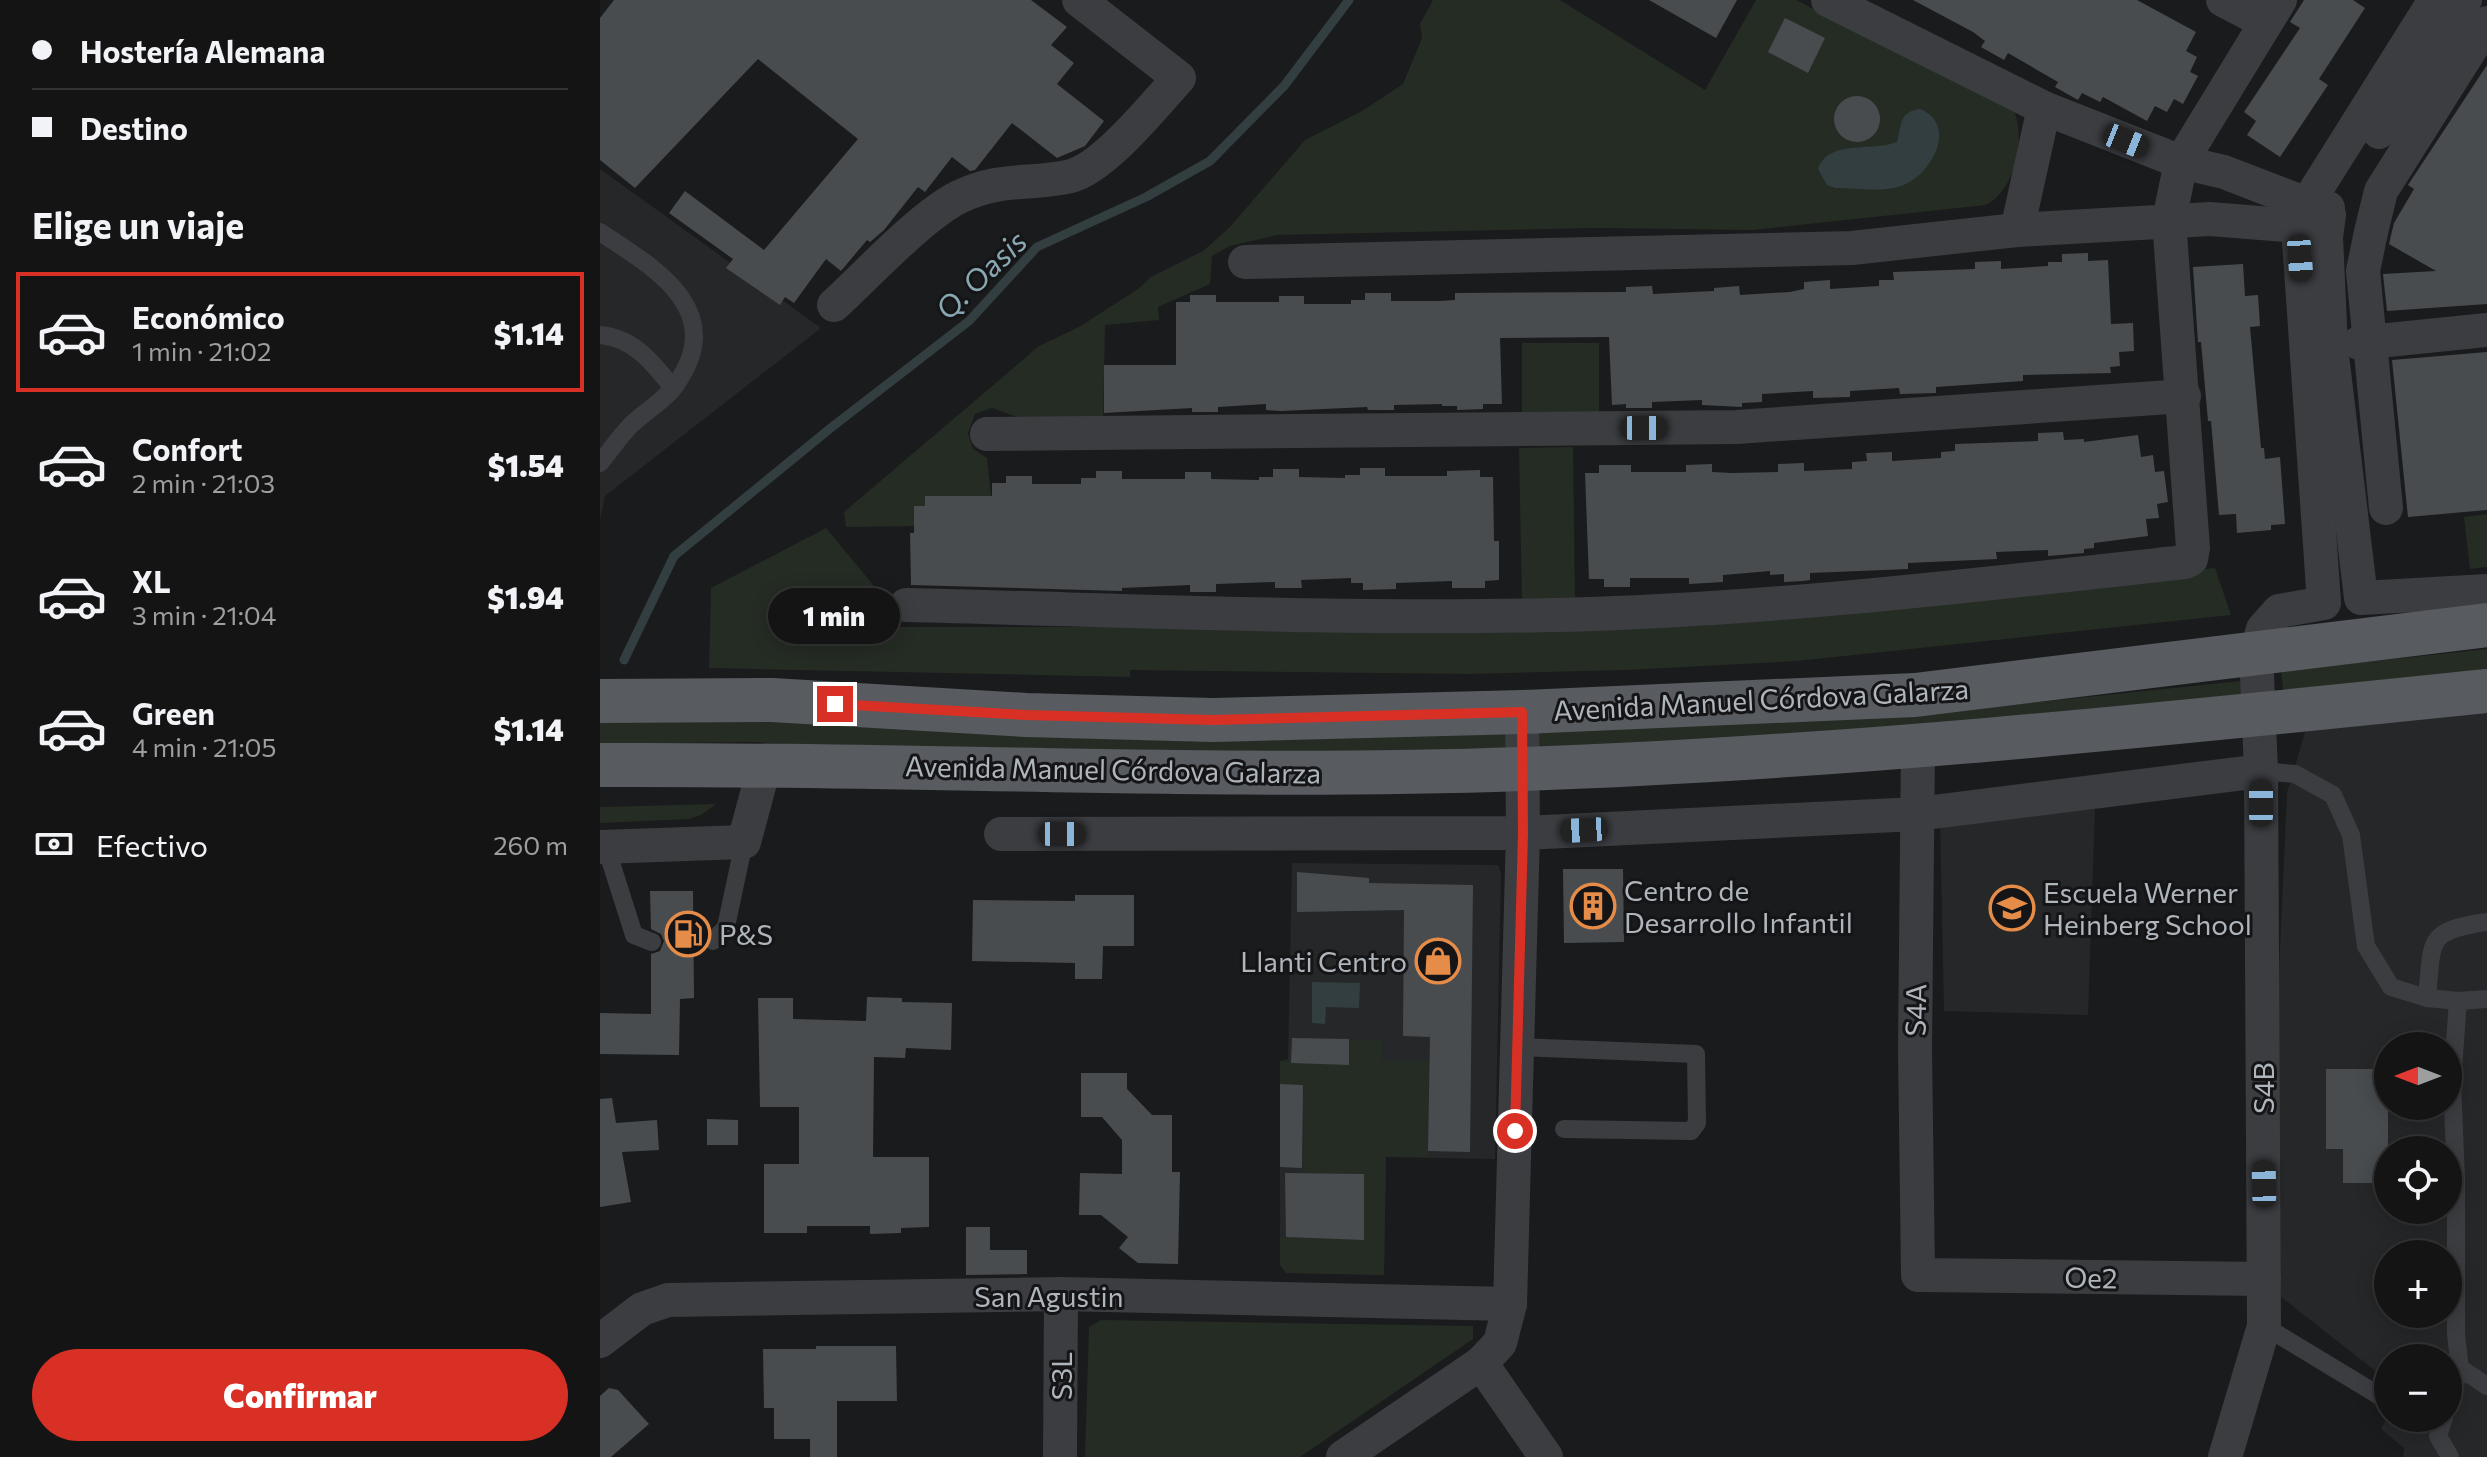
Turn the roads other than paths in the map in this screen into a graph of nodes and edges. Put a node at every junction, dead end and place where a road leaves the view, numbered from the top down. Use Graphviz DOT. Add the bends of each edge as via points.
graph roads {
  1 [pos="1079,0"];
  2 [pos="1828,0"];
  3 [pos="2223,0"];
  4 [pos="2435,0"];
  5 [pos="2465,0"];
  6 [pos="2273,11"];
  7 [pos="2487,23"];
  8 [pos="2044,108"];
  9 [pos="2181,162"];
  10 [pos="2315,219"];
  11 [pos="2169,220"];
  12 [pos="2017,230"];
  13 [pos="600,232"];
  14 [pos="1245,262"];
  15 [pos="834,305"];
  16 [pos="2487,330"];
  17 [pos="600,335"];
  18 [pos="2351,344"];
  19 [pos="673,388"];
  20 [pos="2184,396"];
  21 [pos="987,434"];
  22 [pos="600,463"];
  23 [pos="2386,508"];
  24 [pos="2487,591"];
  25 [pos="2361,598"];
  26 [pos="2324,603"];
  27 [pos="906,605"];
  28 [pos="2487,625"];
  29 [pos="2256,653"];
  30 [pos="2487,691"];
  31 [pos="600,701"];
  32 [pos="1522,712"];
  33 [pos="2259,714"];
  34 [pos="1918,745"];
  35 [pos="765,764"];
  36 [pos="600,765"];
  37 [pos="1522,769"];
  38 [pos="2261,771"];
  39 [pos="1917,814"];
  40 [pos="1523,833"];
  41 [pos="1001,834"];
  42 [pos="744,842"];
  43 [pos="603,847"];
  44 [pos="2487,922"];
  45 [pos="713,941"];
  46 [pos="652,942"];
  47 [pos="2427,998"];
  48 [pos="2487,999"];
  49 [pos="2458,1001"];
  50 [pos="1517,1047"];
  51 [pos="1564,1129"];
  52 [pos="1918,1275"];
  53 [pos="2264,1279"];
  54 [pos="1061,1294"];
  55 [pos="1510,1304"];
  56 [pos="2264,1326"];
  57 [pos="604,1330"];
  58 [pos="2456,1344"];
  59 [pos="1481,1363"];
  60 [pos="2462,1377"];
  61 [pos="2487,1386"];
  62 [pos="2374,1393"];
  63 [pos="2439,1432"];
  64 [pos="1060,1457"];
  65 [pos="1343,1457"];
  66 [pos="1546,1457"];
  67 [pos="2225,1457"];
  68 [pos="2450,1457"];
  1 -- 15 [label="street" via="1179,78 1126,137 1087,169 1057,178 994,183 954,200"];
  2 -- 8 [label="street"];
  3 -- 6 [label="street"];
  4 -- 10 [label="street"];
  5 -- 10 [label="street"];
  6 -- 9 [label="street"];
  7 -- 18 [label="street" via="2381,191"];
  8 -- 9 [label="street"];
  8 -- 12 [label="street"];
  9 -- 10 [label="street" via="2224,172"];
  9 -- 11 [label="street"];
  10 -- 11 [label="street"];
  10 -- 18 [label="street"];
  10 -- 26 [label="street"];
  11 -- 12 [label="street"];
  11 -- 20 [label="street"];
  12 -- 14 [label="street" via="1852,248"];
  13 -- 19 [label="lane" via="660,272 689,310 692,344"];
  16 -- 18 [label="street"];
  17 -- 19 [label="lane" via="634,346"];
  18 -- 23 [label="street"];
  18 -- 25 [label="street"];
  19 -- 22 [label="lane" via="629,427"];
  20 -- 21 [label="street" via="1737,427"];
  20 -- 27 [label="street" via="2193,548 2185,562 1848,599 1559,615 1393,617"];
  24 -- 25 [label="street"];
  25 -- 26 [label="street"];
  26 -- 29 [label="street" via="2279,611 2263,629"];
  28 -- 29 [label="main road, Avenida Manuel Córdova Galarza"];
  29 -- 32 [label="main road, Avenida Manuel Córdova Galarza" via="1915,695"];
  29 -- 33 [label="street, S4B"];
  30 -- 33 [label="main road, Avenida Manuel Córdova Galarza"];
  31 -- 32 [label="main road, Avenida Manuel Córdova Galarza" via="772,700 1213,720"];
  32 -- 37 [label="street"];
  33 -- 34 [label="main road, Avenida Manuel Córdova Galarza"];
  33 -- 38 [label="street, S4B"];
  34 -- 37 [label="main road, Avenida Manuel Córdova Galarza"];
  34 -- 39 [label="street, S4A"];
  35 -- 36 [label="main road, Avenida Manuel Córdova Galarza"];
  35 -- 37 [label="main road, Avenida Manuel Córdova Galarza" via="1208,772"];
  35 -- 42 [label="street"];
  37 -- 40 [label="street"];
  38 -- 39 [label="street"];
  38 -- 47 [label="lane" via="2295,774 2333,795 2351,835 2366,946 2391,987"];
  38 -- 53 [label="street, S4B"];
  39 -- 40 [label="street"];
  39 -- 52 [label="street, S4A"];
  40 -- 41 [label="street"];
  40 -- 50 [label="street"];
  42 -- 43 [label="street"];
  42 -- 45 [label="lane" via="726,927"];
  43 -- 46 [label="lane" via="634,935"];
  44 -- 47 [label="lane" via="2440,933 2433,944"];
  47 -- 49 [label="lane"];
  48 -- 49 [label="lane"];
  49 -- 58 [label="lane" via="2452,1082"];
  50 -- 51 [label="lane" via="1696,1054 1697,1123 1691,1131"];
  50 -- 55 [label="street"];
  52 -- 53 [label="street, Oe2"];
  53 -- 56 [label="street, S4B"];
  54 -- 55 [label="street, San Agustin"];
  54 -- 57 [label="street, San Agustin" via="668,1300"];
  54 -- 64 [label="street, S3L"];
  55 -- 59 [label="street" via="1500,1343"];
  56 -- 62 [label="lane"];
  56 -- 67 [label="street, S4B"];
  59 -- 65 [label="street"];
  59 -- 66 [label="street"];
  60 -- 61 [label="lane"];
  63 -- 68 [label="lane"];
}
